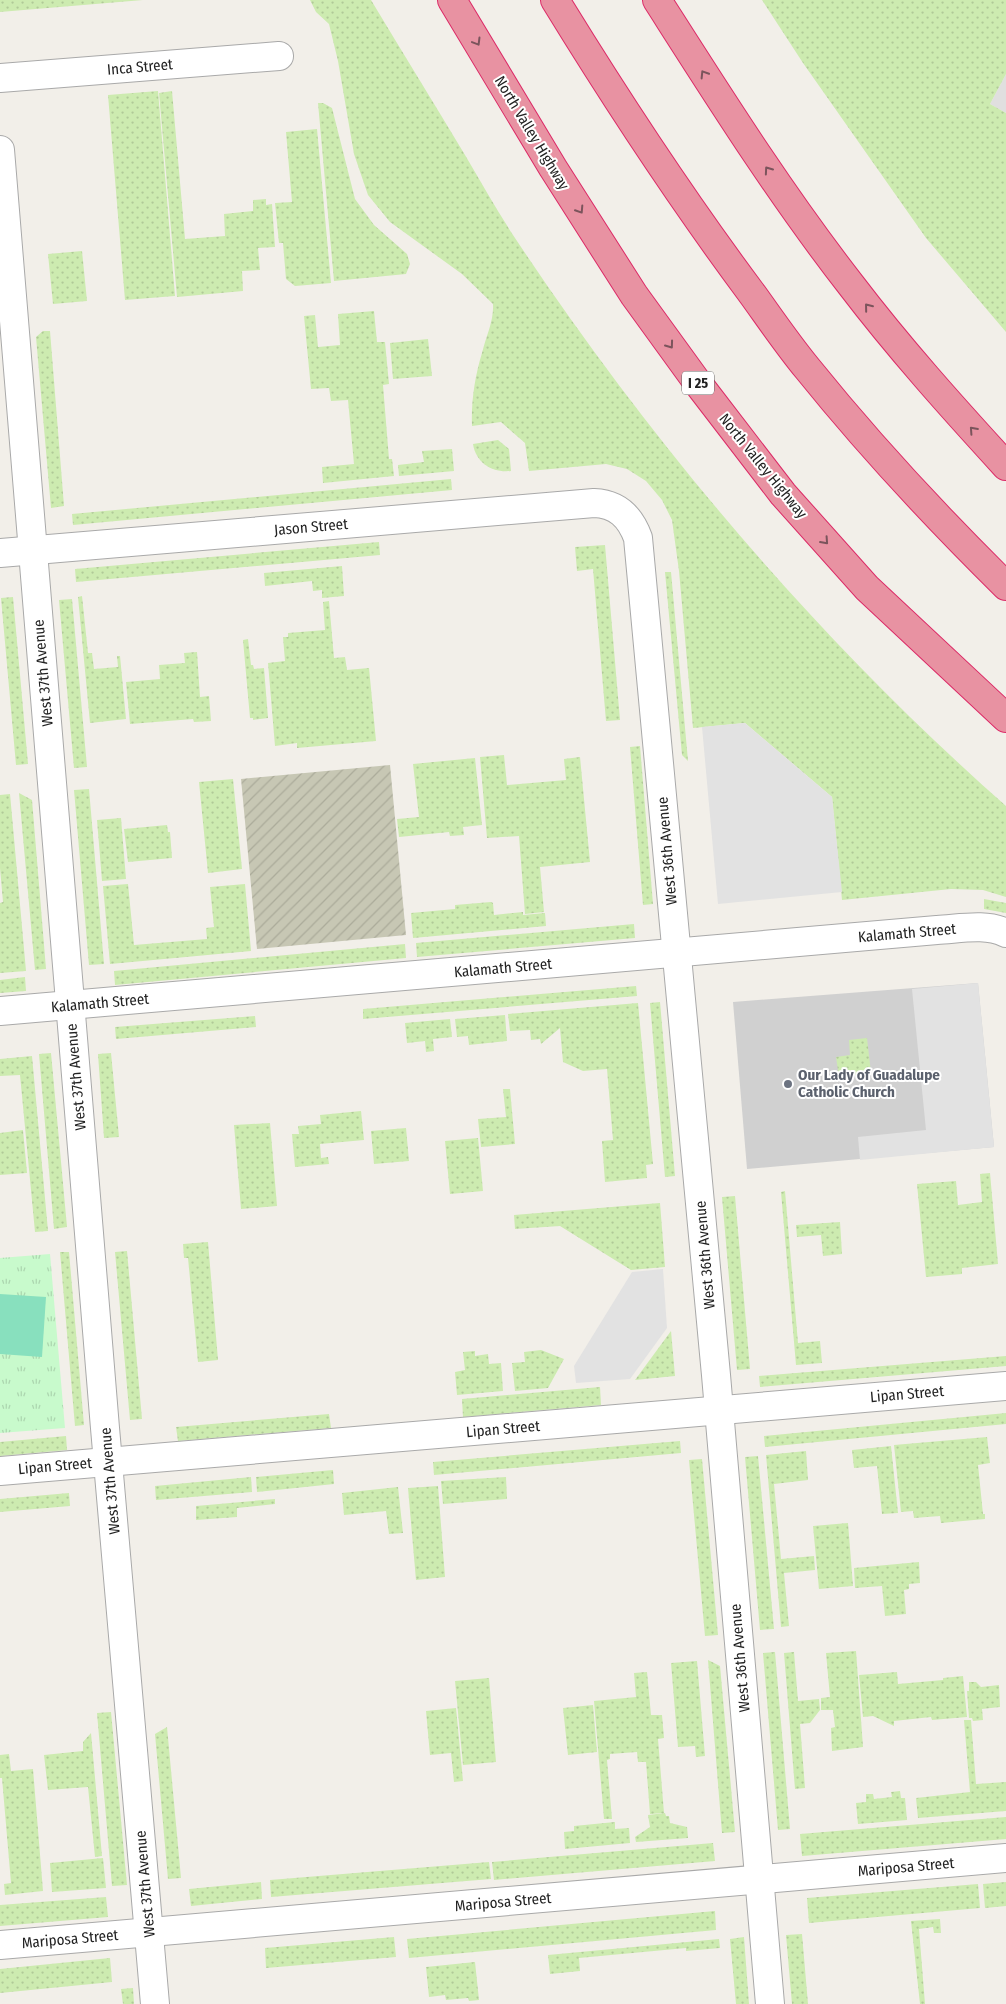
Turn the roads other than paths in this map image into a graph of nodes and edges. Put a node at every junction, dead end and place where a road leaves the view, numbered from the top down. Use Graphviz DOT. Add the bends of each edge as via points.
graph roads {
  1 [pos="452,0"];
  2 [pos="555,0"];
  3 [pos="658,0"];
  4 [pos="279,56"];
  5 [pos="0,78"];
  6 [pos="0,150"];
  7 [pos="1006,466"];
  8 [pos="621,511"];
  9 [pos="33,550"];
  10 [pos="0,553"];
  11 [pos="1006,586"];
  12 [pos="1006,718"];
  13 [pos="1006,933"];
  14 [pos="676,952"];
  15 [pos="70,1005"];
  16 [pos="0,1011"];
  17 [pos="1006,1386"];
  18 [pos="719,1410"];
  19 [pos="108,1462"];
  20 [pos="0,1471"];
  21 [pos="1006,1858"];
  22 [pos="759,1879"];
  23 [pos="149,1932"];
  24 [pos="0,1946"];
  25 [pos="155,2004"];
  26 [pos="770,2004"];
  1 -- 12 [label="highway, North Valley Highway / I 25, one-way" via="553,168 634,294 765,471 868,588"];
  2 -- 11 [label="highway" via="683,200 806,368 877,452"];
  7 -- 3 [label="highway, one-way" via="911,360 850,285 730,115"];
  4 -- 5 [label="street, Inca Street"];
  6 -- 9 [label="street, West 37th Avenue"];
  8 -- 9 [label="street, Jason Street" via="594,503"];
  8 -- 14 [label="street, West 36th Avenue" via="634,526 638,538"];
  9 -- 10 [label="street, Jason Street"];
  9 -- 15 [label="street, West 37th Avenue"];
  13 -- 14 [label="street, Kalamath Street" via="978,928 938,930"];
  14 -- 15 [label="street, Kalamath Street"];
  14 -- 18 [label="street, West 36th Avenue"];
  15 -- 16 [label="street, Kalamath Street"];
  15 -- 19 [label="street, West 37th Avenue"];
  17 -- 18 [label="street, Lipan Street"];
  18 -- 19 [label="street, Lipan Street"];
  18 -- 22 [label="street, West 36th Avenue"];
  19 -- 20 [label="street, Lipan Street"];
  19 -- 23 [label="street, West 37th Avenue"];
  21 -- 22 [label="street, Mariposa Street"];
  22 -- 23 [label="street, Mariposa Street"];
  22 -- 26 [label="street, West 36th Avenue"];
  23 -- 24 [label="street, Mariposa Street"];
  23 -- 25 [label="street, West 37th Avenue"];
}
